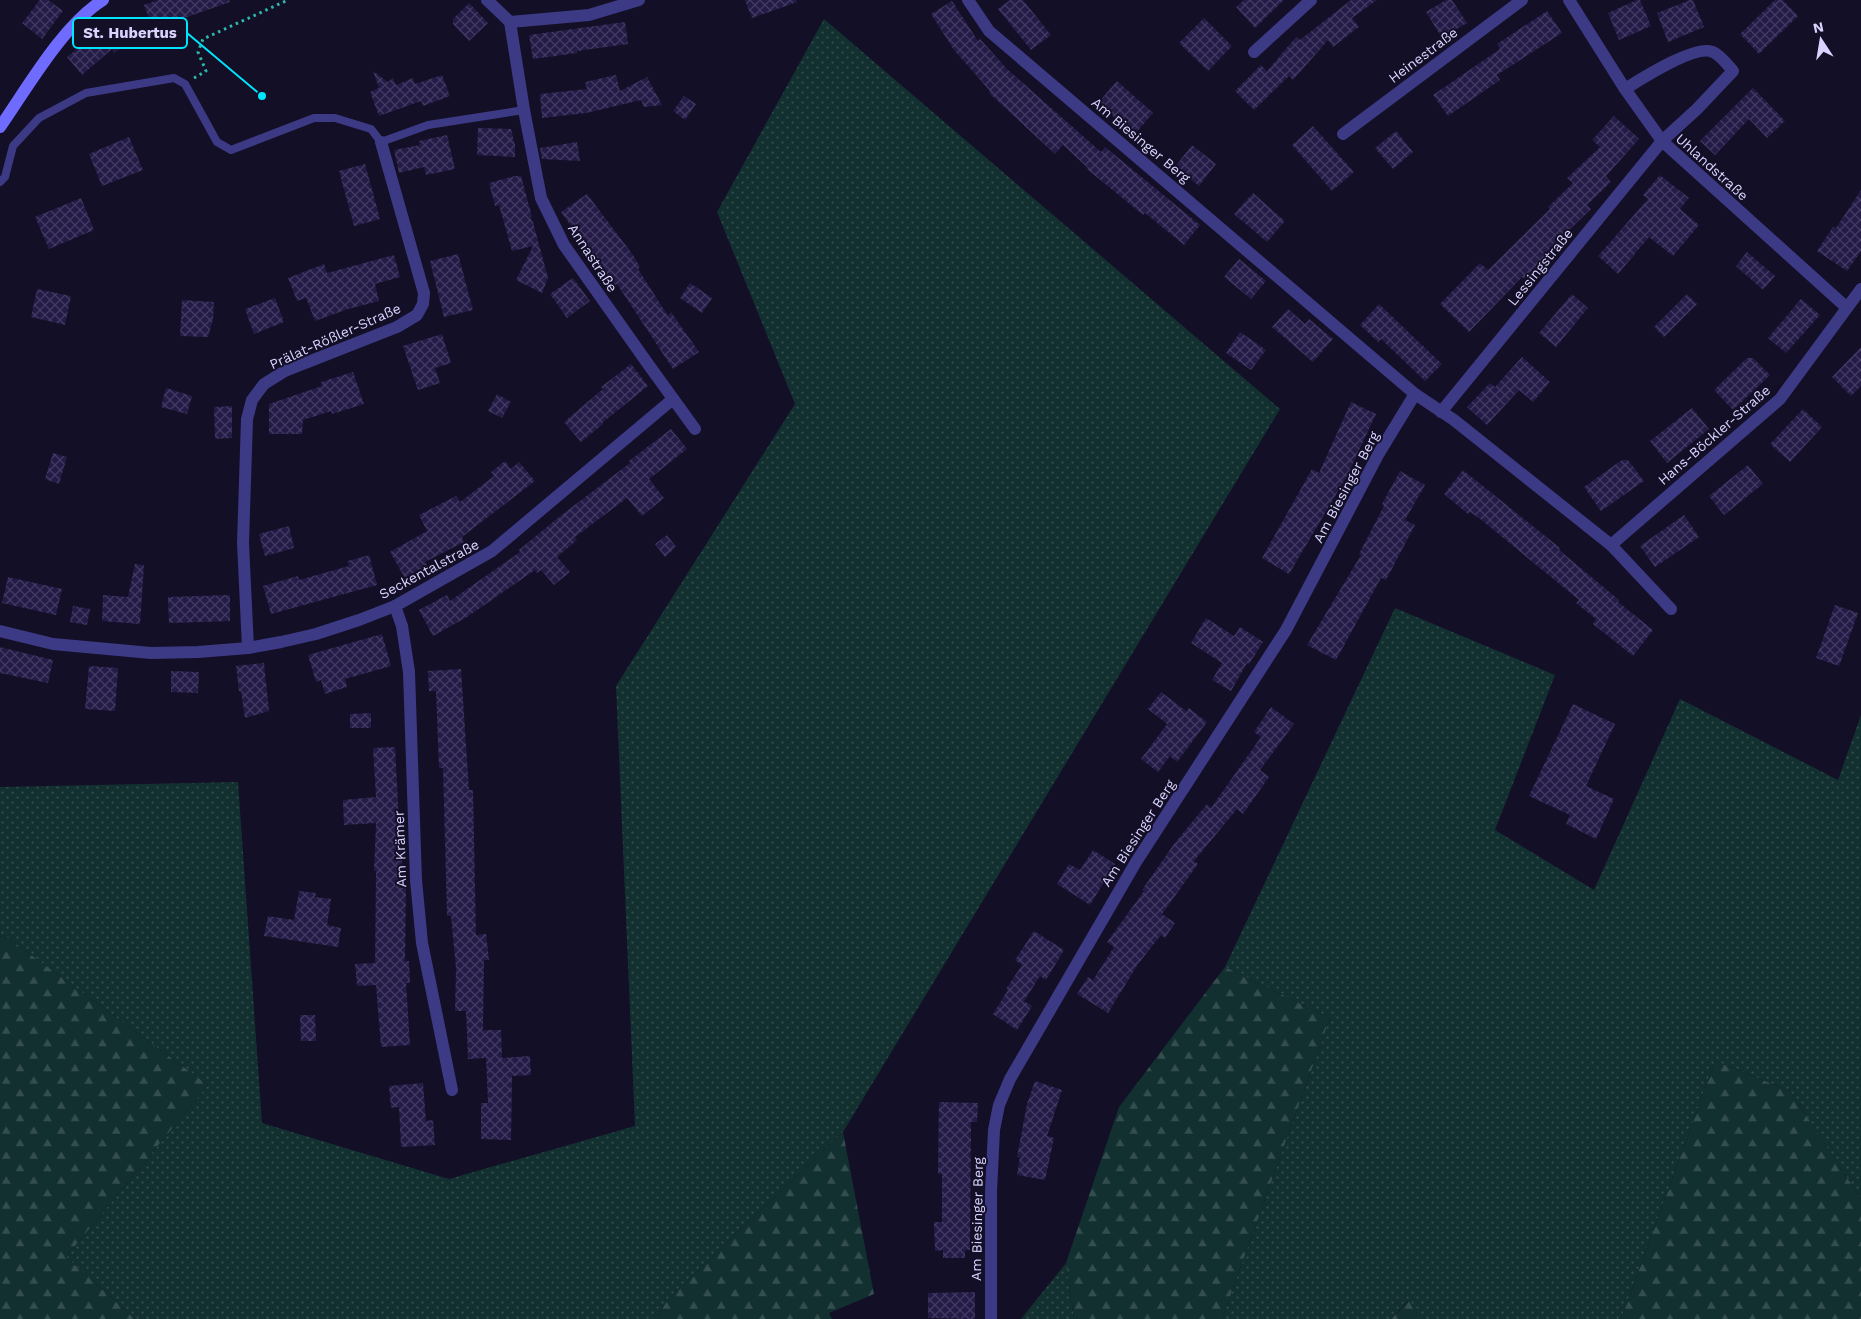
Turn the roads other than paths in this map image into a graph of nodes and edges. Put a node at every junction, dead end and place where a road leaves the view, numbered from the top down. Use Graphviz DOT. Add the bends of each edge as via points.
graph roads {
  1 [pos="103,0"];
  2 [pos="487,0"];
  3 [pos="639,0"];
  4 [pos="968,0"];
  5 [pos="1311,0"];
  6 [pos="1522,0"];
  7 [pos="1569,0"];
  8 [pos="510,22"];
  9 [pos="1254,52"];
  10 [pos="1625,89"];
  11 [pos="524,110"];
  12 [pos="0,128"];
  13 [pos="1342,134"];
  14 [pos="1662,141"];
  15 [pos="381,142"];
  16 [pos="0,182"];
  17 [pos="1861,289"];
  18 [pos="1846,307"];
  19 [pos="1415,394"];
  20 [pos="673,400"];
  21 [pos="1441,412"];
  22 [pos="695,429"];
  23 [pos="1611,545"];
  24 [pos="395,606"];
  25 [pos="1670,609"];
  26 [pos="0,631"];
  27 [pos="248,648"];
  28 [pos="452,1090"];
  29 [pos="991,1319"];
  1 -- 12 [label="main road" via="90,8 65,34"];
  2 -- 8 [label="street"];
  3 -- 8 [label="street" via="590,15"];
  4 -- 19 [label="street, Am Biesinger Berg" via="989,31"];
  5 -- 9 [label="street"];
  6 -- 13 [label="street, Heinestraße"];
  7 -- 10 [label="street, Uhlandstraße"];
  8 -- 11 [label="street, Annastraße"];
  10 -- 14 [label="street, Uhlandstraße"];
  10 -- 14 [label="street, Lessingstraße" via="1668,64 1702,50 1713,52 1733,71"];
  11 -- 15 [label="lane" via="428,125"];
  11 -- 20 [label="street, Annastraße" via="541,198 564,245"];
  14 -- 18 [label="street, Uhlandstraße"];
  14 -- 21 [label="street, Lessingstraße"];
  15 -- 16 [label="lane" via="372,129 336,118 314,118 231,150 217,142 186,84 174,78 86,93 38,118 13,146 5,177"];
  15 -- 27 [label="street, Prälat-Rößler-Straße" via="424,293 423,304 418,314 397,327 285,371 264,384 252,400 247,419 243,542"];
  17 -- 18 [label="street, Hans-Böckler-Straße"];
  18 -- 23 [label="street, Hans-Böckler-Straße" via="1780,399"];
  19 -- 21 [label="street, Am Biesinger Berg"];
  19 -- 29 [label="street, Am Biesinger Berg" via="1286,630 1136,862 1010,1079 999,1105 994,1130"];
  20 -- 22 [label="street, Annastraße"];
  20 -- 24 [label="street, Seckentalstraße" via="492,551"];
  21 -- 23 [label="street"];
  23 -- 25 [label="street"];
  24 -- 27 [label="street, Seckentalstraße" via="316,634"];
  24 -- 28 [label="street, Am Krämer" via="402,626 409,672 416,880 422,943"];
  26 -- 27 [label="street, Seckentalstraße" via="53,644 152,653"];
}
